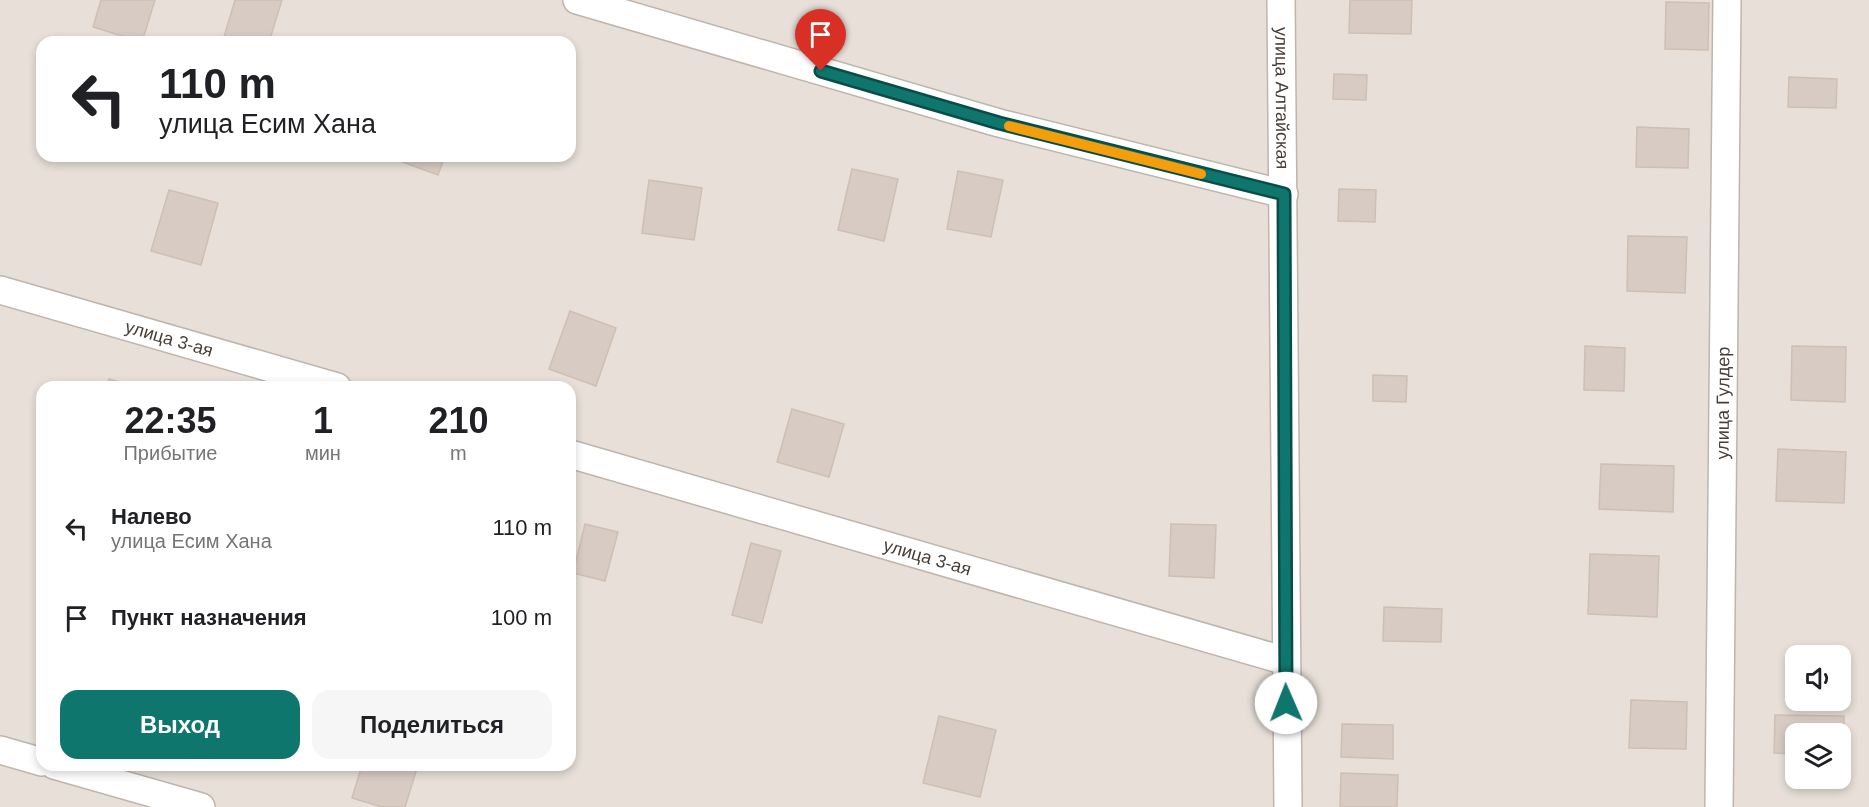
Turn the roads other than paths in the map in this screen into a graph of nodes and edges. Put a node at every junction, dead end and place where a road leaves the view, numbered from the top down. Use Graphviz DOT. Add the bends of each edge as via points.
graph roads {
  1 [pos="577,0"];
  2 [pos="1281,0"];
  3 [pos="1727,0"];
  4 [pos="1284,194"];
  5 [pos="0,290"];
  6 [pos="316,381"];
  7 [pos="576,456"];
  8 [pos="1286,661"];
  9 [pos="0,750"];
  10 [pos="36,760"];
  11 [pos="75,771"];
  12 [pos="201,807"];
  13 [pos="1288,807"];
  14 [pos="1719,807"];
  1 -- 4 [label="street" via="999,123"];
  2 -- 4 [label="street, улица Алтайская"];
  3 -- 14 [label="street, улица Гулдер"];
  4 -- 8 [label="street, улица Алтайская"];
  5 -- 6 [label="street, улица 3-ая"];
  7 -- 8 [label="street, улица 3-ая"];
  8 -- 13 [label="street, улица Алтайская"];
  9 -- 10 [label="street"];
  11 -- 12 [label="street"];
}
